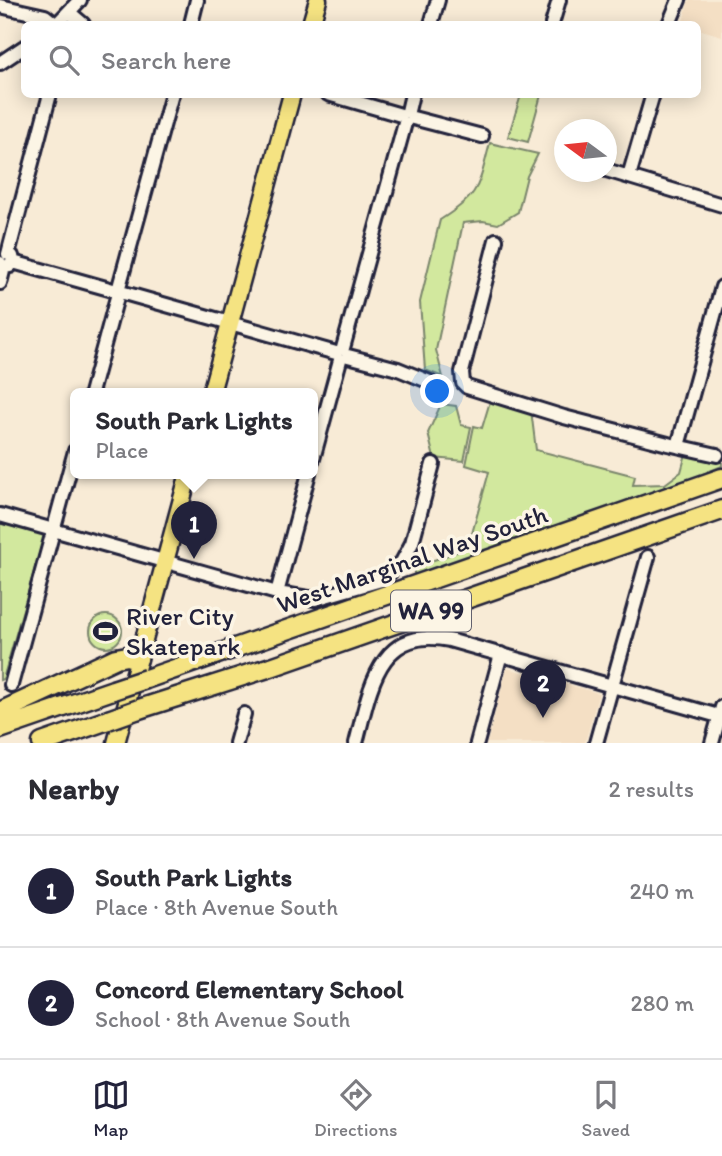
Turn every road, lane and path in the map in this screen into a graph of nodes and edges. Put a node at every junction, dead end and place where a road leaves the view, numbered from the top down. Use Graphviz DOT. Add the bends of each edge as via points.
graph roads {
  1 [pos="80,0"];
  2 [pos="197,0"];
  3 [pos="318,0"];
  4 [pos="438,0"];
  5 [pos="559,0"];
  6 [pos="679,0"];
  7 [pos="0,6"];
  8 [pos="70,13"];
  9 [pos="52,21"];
  10 [pos="60,21"];
  11 [pos="79,21"];
  12 [pos="192,21"];
  13 [pos="312,21"];
  14 [pos="432,21"];
  15 [pos="553,21"];
  16 [pos="670,21"];
  17 [pos="21,49"];
  18 [pos="0,63"];
  19 [pos="50,98"];
  20 [pos="171,98"];
  21 [pos="291,98"];
  22 [pos="342,98"];
  23 [pos="411,98"];
  24 [pos="652,98"];
  25 [pos="407,117"];
  26 [pos="482,136"];
  27 [pos="617,173"];
  28 [pos="629,176"];
  29 [pos="722,205"];
  30 [pos="496,240"];
  31 [pos="5,261"];
  32 [pos="0,283"];
  33 [pos="722,287"];
  34 [pos="118,292"];
  35 [pos="230,322"];
  36 [pos="342,354"];
  37 [pos="430,382"];
  38 [pos="92,388"];
  39 [pos="212,388"];
  40 [pos="318,441"];
  41 [pos="678,446"];
  42 [pos="718,455"];
  43 [pos="433,464"];
  44 [pos="70,470"];
  45 [pos="722,478"];
  46 [pos="187,479"];
  47 [pos="307,479"];
  48 [pos="722,510"];
  49 [pos="0,515"];
  50 [pos="54,531"];
  51 [pos="648,557"];
  52 [pos="165,561"];
  53 [pos="277,593"];
  54 [pos="501,654"];
  55 [pos="138,659"];
  56 [pos="11,685"];
  57 [pos="613,685"];
  58 [pos="0,712"];
  59 [pos="721,713"];
  60 [pos="244,714"];
  61 [pos="0,729"];
  62 [pos="42,743"];
  63 [pos="116,743"];
  64 [pos="236,743"];
  65 [pos="356,743"];
  66 [pos="477,743"];
  67 [pos="596,743"];
  68 [pos="712,743"];
  1 -- 8 [label="street"];
  2 -- 12 [label="street"];
  3 -- 13 [label="main road"];
  4 -- 14 [label="street"];
  5 -- 15 [label="street"];
  6 -- 16 [label="street"];
  7 -- 9 [label="street"];
  8 -- 10 [label="street"];
  8 -- 11 [label="street"];
  17 -- 18 [label="street"];
  19 -- 31 [label="street"];
  20 -- 34 [label="street"];
  21 -- 35 [label="main road"];
  22 -- 25 [label="street"];
  23 -- 25 [label="street"];
  24 -- 28 [label="street"];
  25 -- 26 [label="street"];
  25 -- 36 [label="street"];
  27 -- 28 [label="street"];
  28 -- 29 [label="street"];
  30 -- 41 [label="street" via="463,383 564,417"];
  31 -- 32 [label="street"];
  31 -- 34 [label="street"];
  33 -- 41 [label="street"];
  34 -- 35 [label="street"];
  34 -- 38 [label="street"];
  35 -- 36 [label="street"];
  35 -- 39 [label="main road"];
  36 -- 37 [label="street"];
  36 -- 40 [label="street"];
  41 -- 42 [label="street"];
  43 -- 53 [label="street" via="412,543 396,569 381,580 315,599"];
  44 -- 50 [label="street"];
  45 -- 61 [label="highway, West Marginal Way South / WA 99, bridge"];
  46 -- 52 [label="main road"];
  47 -- 53 [label="street"];
  48 -- 62 [label="highway, West Marginal Way South / WA 99, bridge"];
  49 -- 50 [label="street"];
  50 -- 52 [label="street"];
  50 -- 56 [label="street"];
  51 -- 57 [label="street"];
  52 -- 53 [label="street"];
  52 -- 55 [label="main road"];
  54 -- 57 [label="street"];
  54 -- 65 [label="street" via="438,638 420,638 400,646 377,670"];
  54 -- 66 [label="street"];
  55 -- 58 [label="highway" via="116,658"];
  55 -- 63 [label="main road"];
  57 -- 59 [label="street"];
  57 -- 67 [label="street"];
  59 -- 68 [label="street"];
  60 -- 64 [label="street"];
}
